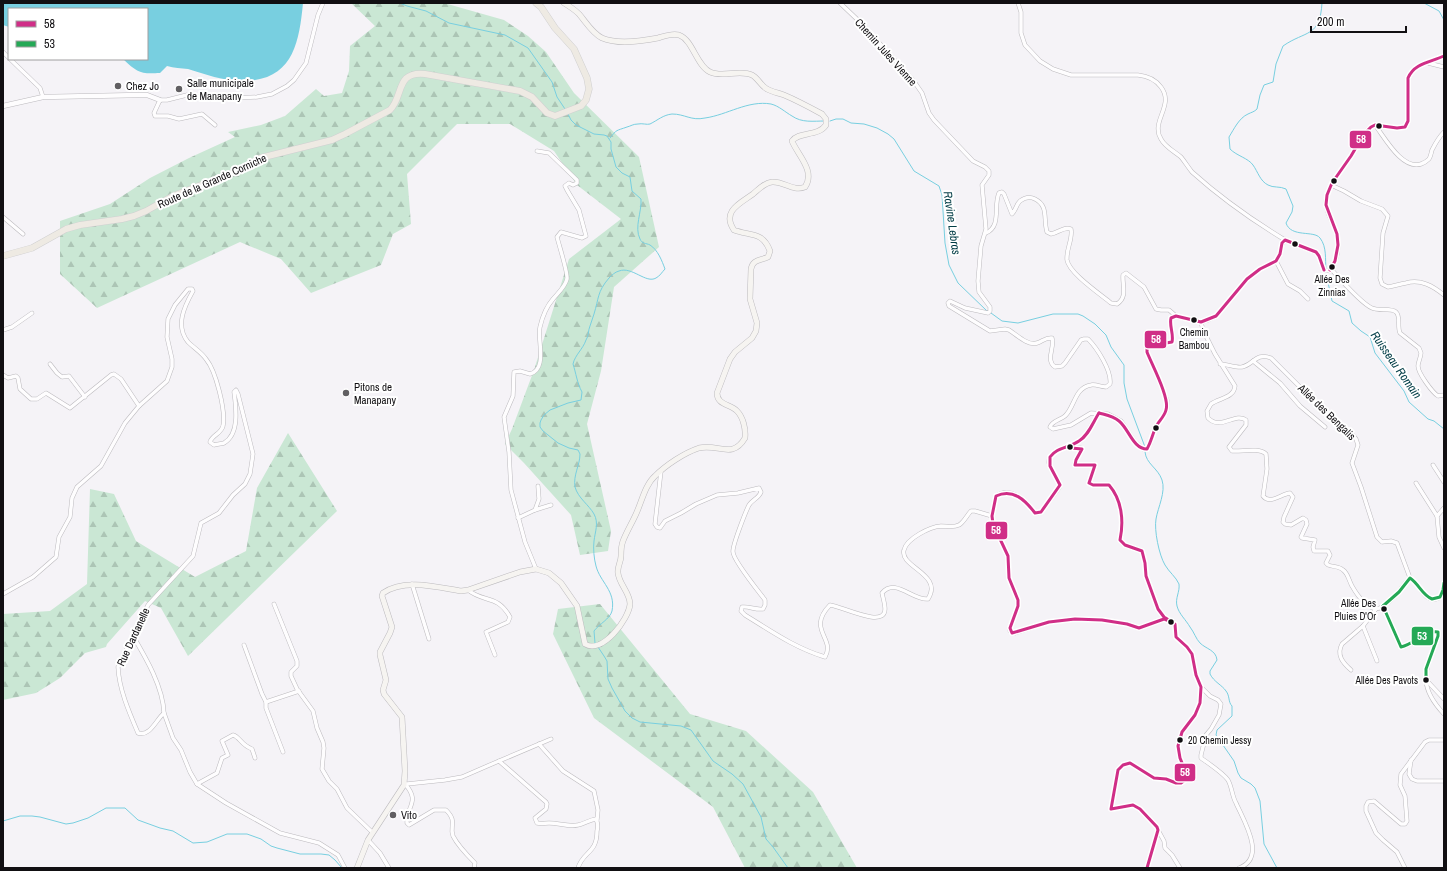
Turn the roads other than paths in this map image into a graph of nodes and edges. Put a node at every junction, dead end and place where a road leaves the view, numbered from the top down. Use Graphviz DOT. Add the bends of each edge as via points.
graph roads {
  1 [pos="323,3"];
  2 [pos="536,3"];
  3 [pos="564,3"];
  4 [pos="840,3"];
  5 [pos="1018,3"];
  6 [pos="1444,56"];
  7 [pos="10,60"];
  8 [pos="1427,63"];
  9 [pos="1444,67"];
  10 [pos="43,97"];
  11 [pos="160,100"];
  12 [pos="3,106"];
  13 [pos="215,125"];
  14 [pos="1375,125"];
  15 [pos="1444,132"];
  16 [pos="537,151"];
  17 [pos="1331,185"];
  18 [pos="3,217"];
  19 [pos="986,233"];
  20 [pos="23,234"];
  21 [pos="1285,240"];
  22 [pos="3,256"];
  23 [pos="1276,261"];
  24 [pos="1331,270"];
  25 [pos="1444,295"];
  26 [pos="1308,299"];
  27 [pos="32,314"];
  28 [pos="1176,316"];
  29 [pos="1201,322"];
  30 [pos="3,330"];
  31 [pos="1252,361"];
  32 [pos="50,364"];
  33 [pos="1220,364"];
  34 [pos="3,374"];
  35 [pos="1444,395"];
  36 [pos="85,397"];
  37 [pos="139,406"];
  38 [pos="1099,412"];
  39 [pos="1325,427"];
  40 [pos="1069,445"];
  41 [pos="1433,465"];
  42 [pos="661,471"];
  43 [pos="1444,482"];
  44 [pos="1416,483"];
  45 [pos="538,486"];
  46 [pos="551,505"];
  47 [pos="1444,508"];
  48 [pos="535,510"];
  49 [pos="992,516"];
  50 [pos="1437,516"];
  51 [pos="518,518"];
  52 [pos="1444,548"];
  53 [pos="536,569"];
  54 [pos="1410,578"];
  55 [pos="1444,583"];
  56 [pos="412,584"];
  57 [pos="468,590"];
  58 [pos="3,594"];
  59 [pos="274,604"];
  60 [pos="1384,606"];
  61 [pos="1376,609"];
  62 [pos="1172,622"];
  63 [pos="1363,626"];
  64 [pos="133,636"];
  65 [pos="429,639"];
  66 [pos="244,645"];
  67 [pos="495,655"];
  68 [pos="1378,661"];
  69 [pos="1351,670"];
  70 [pos="1426,682"];
  71 [pos="1201,687"];
  72 [pos="299,691"];
  73 [pos="1444,699"];
  74 [pos="266,702"];
  75 [pos="164,713"];
  76 [pos="1444,714"];
  77 [pos="550,739"];
  78 [pos="1444,740"];
  79 [pos="539,744"];
  80 [pos="283,752"];
  81 [pos="255,758"];
  82 [pos="1411,759"];
  83 [pos="499,761"];
  84 [pos="1444,781"];
  85 [pos="197,784"];
  86 [pos="405,785"];
  87 [pos="596,820"];
  88 [pos="1158,830"];
  89 [pos="372,832"];
  90 [pos="368,840"];
  91 [pos="345,868"];
  92 [pos="357,868"];
  93 [pos="389,868"];
  94 [pos="474,868"];
  95 [pos="578,868"];
  96 [pos="1147,868"];
  97 [pos="1180,868"];
  98 [pos="1239,868"];
  99 [pos="1405,868"];
  1 -- 11 [label="street" via="306,63 287,86 272,94 257,97 211,99 187,95"];
  2 -- 22 [label="main road, Route de la Grande Corniche" via="571,44 582,66 589,89 581,106 557,115 547,113 532,97 520,91 414,74 402,84 395,105 390,110 332,140 260,158 235,172 173,196 134,216 66,229 32,248"];
  3 -- 42 [label="main road" via="574,9 592,31 603,38 625,41 646,40 672,34 681,36 708,70 719,74 751,74 765,88 822,114 827,120 826,127 820,131 797,137 792,141 806,166 808,181 805,188 799,190 781,183 768,183 735,206 731,214 734,230 753,233 770,251 768,257 754,263 751,269 750,300 757,323 755,334 732,355 717,393 723,404 732,407 740,415 745,428 745,438 731,450 710,446 696,449"];
  4 -- 19 [label="street, Chemin Jules Vienne" via="913,80 934,120 973,161 988,169 989,175 982,185"];
  5 -- 21 [label="street" via="1025,45 1053,70 1071,75 1147,76 1160,85 1166,99 1158,124 1160,138 1191,171 1223,198"];
  6 -- 8 [label="street"];
  7 -- 10 [label="street" via="40,88"];
  8 -- 9 [label="street"];
  8 -- 14 [label="street" via="1413,69 1409,74 1408,121 1404,127"];
  10 -- 11 [label="street" via="147,95"];
  10 -- 12 [label="street"];
  11 -- 13 [label="street" via="155,116 179,119 202,114"];
  14 -- 15 [label="street" via="1403,161 1418,165 1429,159 1431,151"];
  14 -- 17 [label="street" via="1359,140 1351,157"];
  16 -- 51 [label="street" via="549,153 577,180 577,183 565,186 580,210 586,236 582,238 561,232 557,237 567,279 540,325 538,336 542,353 536,371 530,374 514,372 513,396 504,418 509,452 510,490"];
  17 -- 24 [label="street" via="1326,200 1327,210 1338,245 1338,254"];
  17 -- 25 [label="street" via="1382,209 1388,216 1383,240 1380,278 1382,284 1388,287 1418,282 1433,287"];
  18 -- 20 [label="street"];
  19 -- 28 [label="street" via="994,226 1000,192 1004,194 1012,214 1022,199 1033,198 1044,208 1046,232 1051,234 1065,228 1071,229 1068,265 1111,303 1117,304 1122,300 1123,274 1126,273 1144,287 1156,309 1170,310"];
  19 -- 38 [label="street, Chemin Jules Vienne" via="981,246 978,285 979,292 990,307 990,311 978,312 950,301 948,305 990,331 1009,330 1033,344 1052,338 1050,362 1055,367 1065,363 1081,340 1088,339 1110,375 1110,384 1106,387 1092,385 1083,389 1077,394 1068,412 1050,426 1066,427 1091,413"];
  21 -- 23 [label="street"];
  21 -- 24 [label="street" via="1316,252 1324,270"];
  23 -- 26 [label="street" via="1288,284"];
  23 -- 29 [label="street" via="1247,279 1216,316"];
  24 -- 35 [label="street" via="1368,306 1378,310 1393,310 1398,314 1400,333 1419,348 1421,353 1418,366 1420,373 1434,393 1438,396"];
  27 -- 30 [label="street"];
  28 -- 29 [label="street"];
  28 -- 38 [label="street" via="1170,321 1174,335 1172,342 1166,343 1153,338 1147,345 1147,352 1168,404 1165,414 1154,429 1149,446 1145,449 1140,447 1121,421"];
  29 -- 33 [label="street"];
  31 -- 33 [label="street, Allée des Bengalis" via="1241,367"];
  31 -- 39 [label="street" via="1280,383 1300,406"];
  31 -- 54 [label="street, Allée des Bengalis" via="1264,356 1271,358 1334,421 1356,439 1358,445 1352,463 1377,537 1382,542 1397,543"];
  32 -- 36 [label="street" via="62,378 69,376"];
  33 -- 61 [label="street" via="1235,384 1235,389 1230,395 1211,404 1207,411 1208,418 1216,423 1239,418 1246,420 1246,426 1229,447 1230,450 1260,450 1266,454 1263,496 1272,500 1287,493 1292,494 1293,500 1283,522 1291,525 1303,518 1306,520 1307,524 1301,537 1316,540 1312,547 1314,551 1328,551 1330,555 1326,563 1344,571 1362,600"];
  34 -- 36 [label="street" via="8,378 16,376 20,389 34,400 46,393 70,408"];
  36 -- 37 [label="street" via="114,374 121,379"];
  37 -- 58 [label="street" via="125,423 101,466 77,487 72,498 70,517 57,541 56,557 33,577"];
  37 -- 64 [label="street, Rue Dardanelle" via="167,381 172,367 167,337 168,319 175,305 190,289 193,291 181,319 182,332 210,364 223,413 222,428 210,442 214,445 223,444 230,436 236,416 236,390 253,454 250,474 245,484 219,513 200,523 193,556 148,605"];
  38 -- 40 [label="street" via="1083,438"];
  40 -- 49 [label="street" via="1053,453 1050,458 1049,465 1060,485 1041,512 1035,513 1023,498 1008,492 996,496"];
  40 -- 62 [label="street" via="1071,448 1082,449 1075,465 1096,465 1089,482 1093,485 1109,485 1112,488 1123,523 1120,540 1127,546 1142,551 1146,576 1158,609"];
  41 -- 43 [label="street"];
  42 -- 49 [label="street" via="655,524 660,528 665,521 717,495 758,488 760,495 749,504 732,552 765,600 765,605 756,610 742,607 741,611 789,643 825,657 827,646 819,623 822,614 830,605 876,618 884,614 882,593 885,589 906,591 922,600 928,599 931,594 930,586 926,577 905,558 905,544 925,531 940,526 958,525 971,511"];
  42 -- 53 [label="main road" via="649,484 622,543 617,572 630,606 610,639 600,644 585,644 578,611 567,590 549,573"];
  44 -- 50 [label="street"];
  45 -- 48 [label="street" via="539,499"];
  46 -- 48 [label="street"];
  47 -- 50 [label="street"];
  48 -- 51 [label="street"];
  49 -- 62 [label="street" via="995,531 1008,556 1009,578 1018,600 1010,628 1012,633 1049,622 1075,619 1102,620 1139,628 1164,619"];
  50 -- 52 [label="street" via="1439,537"];
  51 -- 53 [label="street"];
  53 -- 57 [label="main road"];
  54 -- 55 [label="street" via="1430,599 1440,597"];
  54 -- 60 [label="street"];
  56 -- 57 [label="main road"];
  56 -- 65 [label="street"];
  56 -- 86 [label="main road" via="383,593 392,627 380,652 386,680 384,694 402,717"];
  57 -- 67 [label="street" via="497,602 510,618 508,622 486,632"];
  59 -- 72 [label="street" via="297,661 291,676"];
  60 -- 61 [label="street"];
  60 -- 70 [label="street" via="1401,648 1414,640 1438,632 1426,670"];
  61 -- 63 [label="street"];
  62 -- 71 [label="street" via="1176,626 1176,637 1192,654"];
  63 -- 68 [label="street"];
  63 -- 69 [label="street" via="1340,648 1340,658"];
  64 -- 75 [label="street" via="150,667 164,704"];
  64 -- 75 [label="street, Rue Dardanelle" via="118,667 118,678 129,714 138,733 142,735 147,733"];
  66 -- 74 [label="street"];
  70 -- 73 [label="street"];
  70 -- 76 [label="street" via="1429,694"];
  71 -- 88 [label="street" via="1200,703 1195,715 1182,732 1178,746 1185,770 1185,780 1176,784 1166,779 1154,778 1130,763 1123,764 1118,770 1111,809 1133,804"];
  71 -- 98 [label="street" via="1221,704 1219,715 1206,735 1200,755 1227,779 1253,850 1250,860"];
  72 -- 74 [label="street"];
  72 -- 89 [label="street" via="314,711 324,748 322,770 347,808"];
  74 -- 80 [label="street"];
  75 -- 85 [label="street" via="173,738"];
  77 -- 79 [label="street"];
  78 -- 82 [label="street" via="1429,740"];
  79 -- 83 [label="street"];
  79 -- 87 [label="street" via="563,771 594,791 598,810"];
  81 -- 85 [label="street" via="252,749 244,746 233,735 222,741 228,755 222,758 217,773"];
  82 -- 84 [label="street" via="1409,774 1412,779"];
  82 -- 99 [label="street" via="1400,780 1400,787 1405,796 1405,824 1401,824 1374,801 1368,802 1366,808 1376,833 1397,852"];
  83 -- 86 [label="street" via="462,777"];
  83 -- 87 [label="street" via="546,802 546,809 535,818 537,823 572,826"];
  85 -- 91 [label="street" via="280,833 319,843 338,855"];
  86 -- 89 [label="main road"];
  86 -- 94 [label="street" via="413,797 407,823 409,825 434,810 446,810 452,817 452,833 455,840 475,863"];
  87 -- 95 [label="street" via="597,841"];
  88 -- 96 [label="street"];
  88 -- 97 [label="street" via="1166,850"];
  89 -- 90 [label="main road"];
  90 -- 92 [label="main road"];
  90 -- 93 [label="street"];
}
